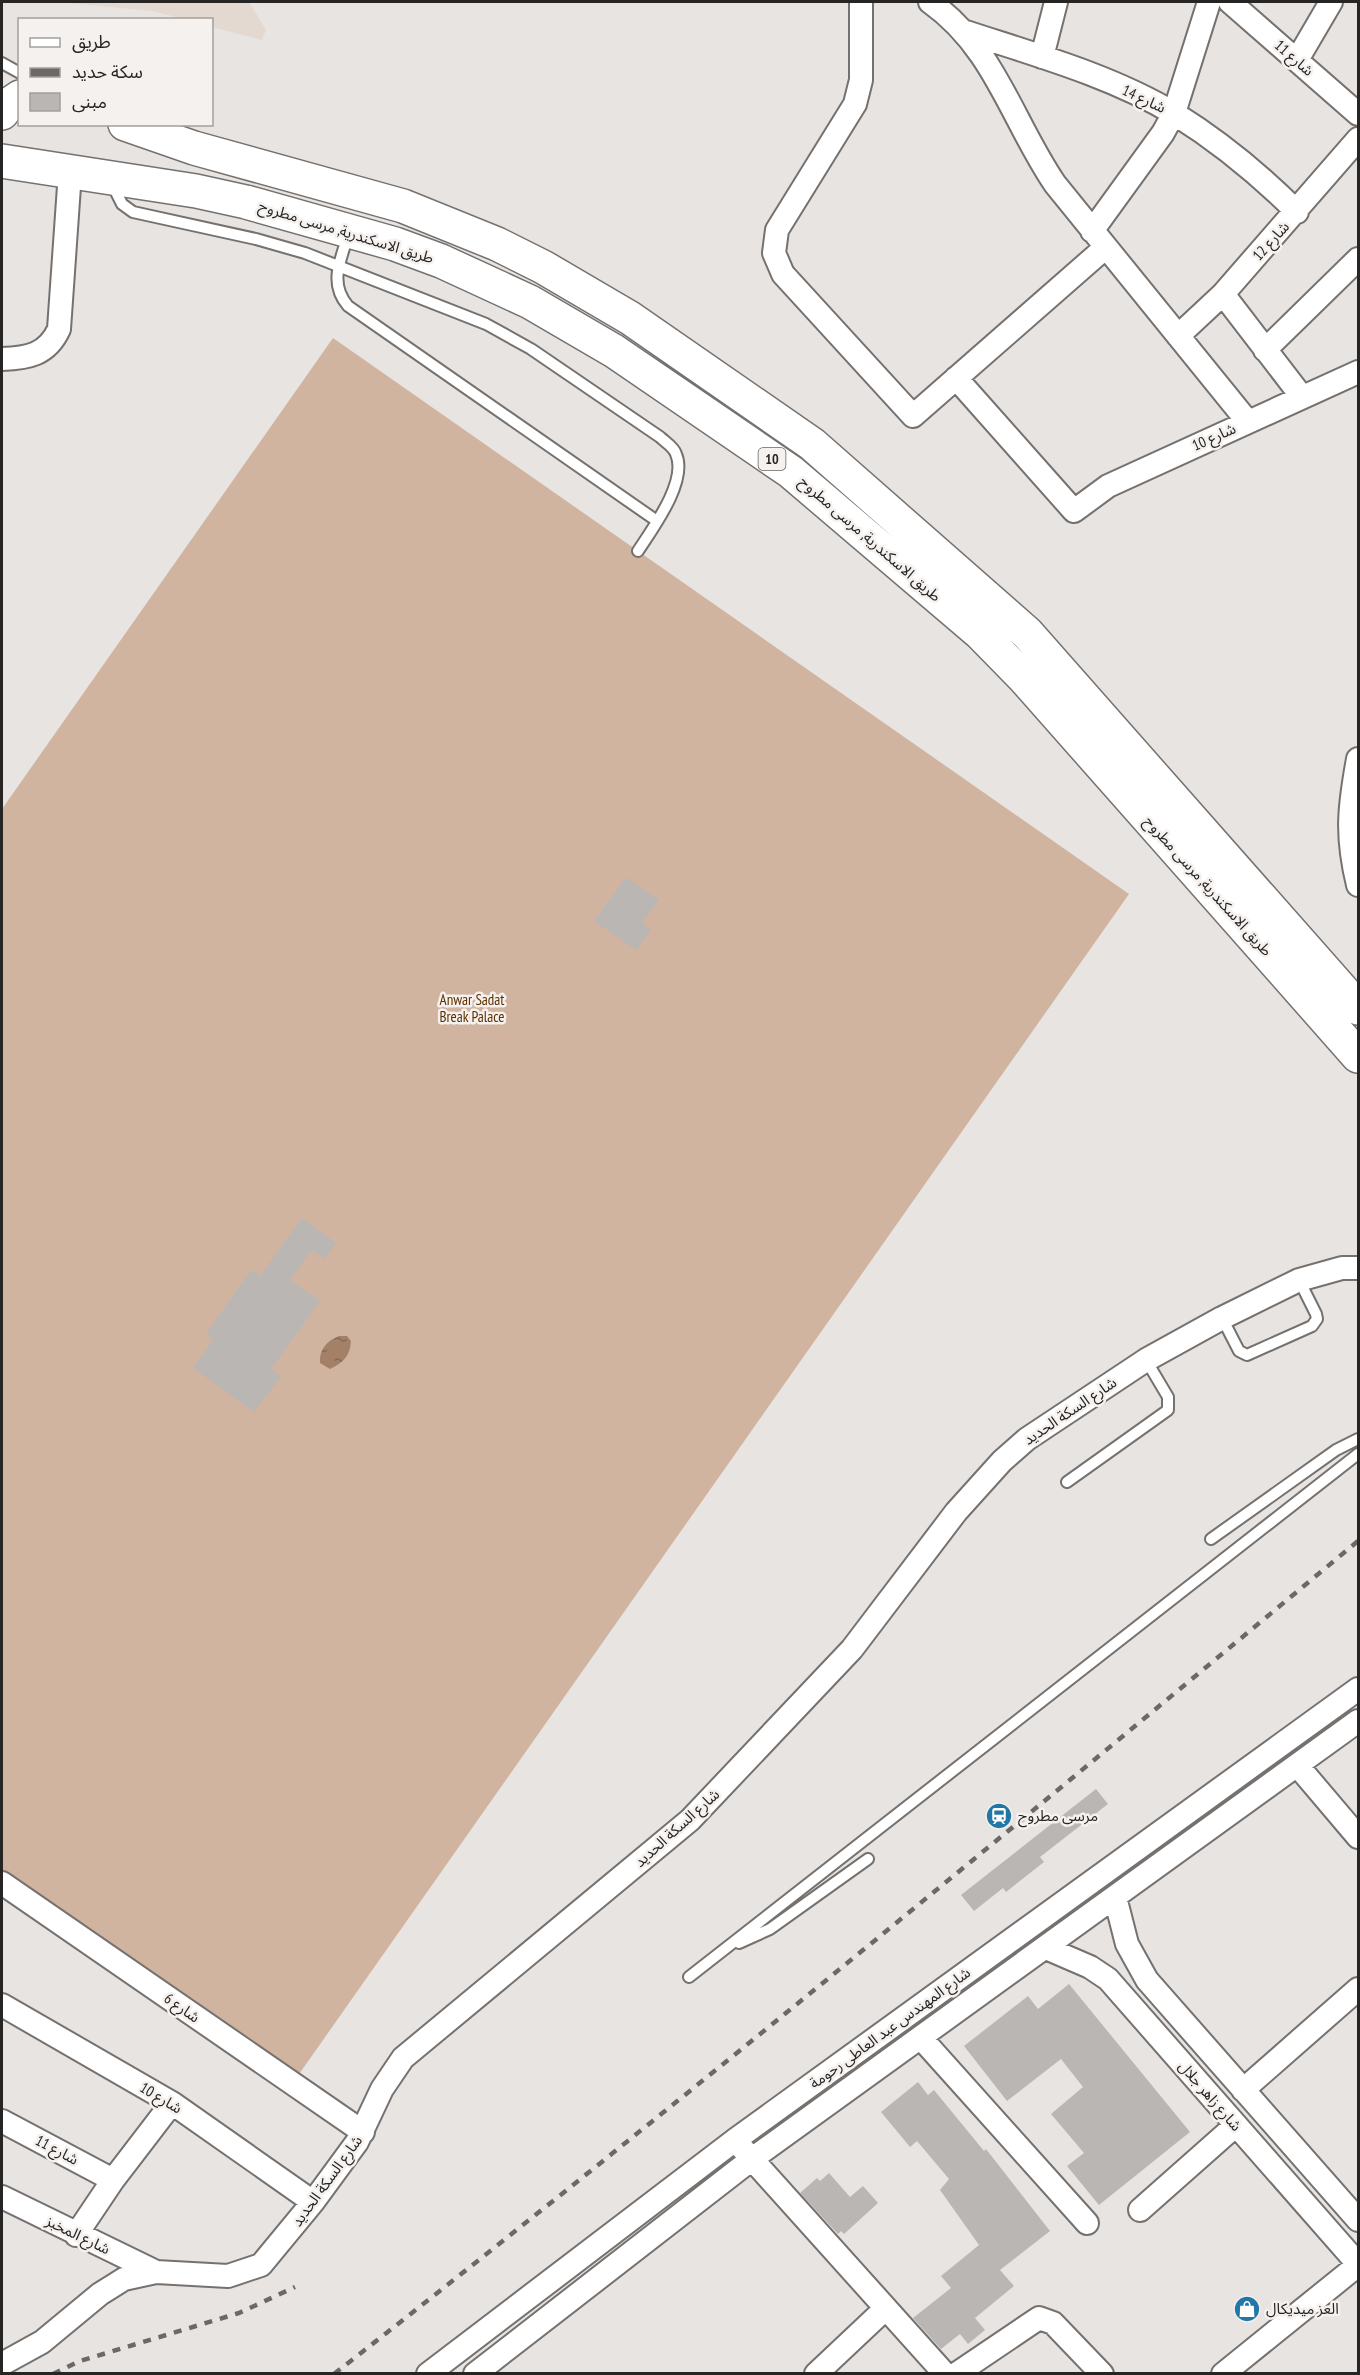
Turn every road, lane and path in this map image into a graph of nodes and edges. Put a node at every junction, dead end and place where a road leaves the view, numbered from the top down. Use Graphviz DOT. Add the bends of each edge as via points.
graph roads {
  1 [pos="861,2"];
  2 [pos="930,2"];
  3 [pos="1056,2"];
  4 [pos="1209,2"];
  5 [pos="1230,2"];
  6 [pos="1330,2"];
  7 [pos="966,32"];
  8 [pos="1042,57"];
  9 [pos="1297,60"];
  10 [pos="2,63"];
  11 [pos="18,72"];
  12 [pos="2,89"];
  13 [pos="18,93"];
  14 [pos="18,98"];
  15 [pos="2,113"];
  16 [pos="1174,113"];
  17 [pos="1359,114"];
  18 [pos="131,126"];
  19 [pos="1359,139"];
  20 [pos="7,158"];
  21 [pos="70,172"];
  22 [pos="109,178"];
  23 [pos="1297,212"];
  24 [pos="350,230"];
  25 [pos="1099,239"];
  26 [pos="1359,259"];
  27 [pos="339,266"];
  28 [pos="1223,294"];
  29 [pos="1178,336"];
  30 [pos="1265,350"];
  31 [pos="2,359"];
  32 [pos="1359,372"];
  33 [pos="956,378"];
  34 [pos="1302,398"];
  35 [pos="1248,422"];
  36 [pos="657,521"];
  37 [pos="638,551"];
  38 [pos="1359,759"];
  39 [pos="1359,885"];
  40 [pos="1359,1008"];
  41 [pos="1359,1056"];
  42 [pos="1359,1268"];
  43 [pos="1299,1280"];
  44 [pos="1222,1318"];
  45 [pos="1146,1360"];
  46 [pos="1359,1439"];
  47 [pos="1359,1454"];
  48 [pos="1067,1482"];
  49 [pos="1211,1539"];
  50 [pos="1359,1689"];
  51 [pos="1359,1721"];
  52 [pos="1298,1765"];
  53 [pos="1178,1820"];
  54 [pos="1359,1837"];
  55 [pos="1193,1840"];
  56 [pos="867,1858"];
  57 [pos="2,1883"];
  58 [pos="1115,1896"];
  59 [pos="1046,1947"];
  60 [pos="722,1950"];
  61 [pos="689,1977"];
  62 [pos="1359,1989"];
  63 [pos="2,2005"];
  64 [pos="921,2038"];
  65 [pos="1243,2090"];
  66 [pos="172,2103"];
  67 [pos="2,2121"];
  68 [pos="1236,2125"];
  69 [pos="363,2132"];
  70 [pos="735,2140"];
  71 [pos="753,2159"];
  72 [pos="113,2180"];
  73 [pos="2,2197"];
  74 [pos="313,2202"];
  75 [pos="1140,2210"];
  76 [pos="1359,2220"];
  77 [pos="1087,2223"];
  78 [pos="76,2235"];
  79 [pos="1359,2265"];
  80 [pos="156,2272"];
  81 [pos="885,2309"];
  82 [pos="2,2364"];
  83 [pos="428,2373"];
  84 [pos="475,2373"];
  85 [pos="816,2373"];
  86 [pos="945,2373"];
  87 [pos="956,2373"];
  88 [pos="1102,2373"];
  89 [pos="1223,2373"];
  1 -- 33 [label="street" via="861,80 857,98 777,230 774,253 783,274 913,416"];
  2 -- 7 [label="street"];
  3 -- 8 [label="street"];
  4 -- 16 [label="street"];
  5 -- 9 [label="street, شارع 11"];
  6 -- 9 [label="street"];
  7 -- 8 [label="street, شارع 14"];
  7 -- 25 [label="street" via="985,59 1038,159"];
  8 -- 16 [label="street, شارع 14"];
  9 -- 17 [label="street, شارع 11"];
  10 -- 11 [label="lane"];
  12 -- 13 [label="main road"];
  14 -- 15 [label="main road"];
  16 -- 23 [label="street, شارع 14" via="1240,160"];
  16 -- 25 [label="street"];
  18 -- 40 [label="main road, طريق الاسكندرية, مرسى مطروح / 10" via="194,148 403,206 497,244 630,318 812,444 1027,633"];
  19 -- 23 [label="street, شارع 12"];
  20 -- 21 [label="main road, طريق الاسكندرية, مرسى مطروح / 10"];
  21 -- 22 [label="main road, طريق الاسكندرية, مرسى مطروح / 10"];
  21 -- 31 [label="street" via="59,329 54,341 38,354"];
  22 -- 24 [label="main road, طريق الاسكندرية, مرسى مطروح / 10" via="222,196"];
  22 -- 27 [label="lane" via="122,204 133,212 256,239"];
  23 -- 28 [label="street, شارع 12"];
  24 -- 27 [label="lane"];
  24 -- 41 [label="main road, طريق الاسكندرية, مرسى مطروح / 10" via="441,261 572,325 781,465 825,499 1002,655"];
  25 -- 29 [label="street"];
  25 -- 33 [label="street"];
  26 -- 30 [label="street"];
  27 -- 36 [label="lane" via="336,283 348,306"];
  27 -- 36 [label="lane" via="509,336 660,437 676,452 680,467"];
  28 -- 29 [label="street, شارع 12"];
  28 -- 30 [label="street"];
  29 -- 35 [label="street"];
  30 -- 34 [label="street"];
  32 -- 34 [label="street, شارع 10"];
  33 -- 35 [label="street, شارع 10" via="1074,511 1108,486"];
  34 -- 35 [label="street, شارع 10"];
  36 -- 37 [label="lane"];
  38 -- 39 [label="street" via="1349,831"];
  42 -- 43 [label="street, شارع السكة الحديد" via="1342,1268"];
  43 -- 44 [label="street, شارع السكة الحديد"];
  43 -- 44 [label="lane" via="1316,1314 1312,1326 1247,1355 1239,1351"];
  44 -- 45 [label="street, شارع السكة الحديد"];
  45 -- 48 [label="lane" via="1168,1397 1168,1410"];
  45 -- 69 [label="street, شارع السكة الحديد" via="1055,1418 1002,1461 956,1512 852,1649 690,1820 403,2058 382,2089"];
  46 -- 49 [label="lane" via="1336,1450"];
  47 -- 60 [label="lane"];
  50 -- 53 [label="street, شارع المهندس عبد العاطى رحومة"];
  51 -- 52 [label="street, شارع المهندس عبد العاطى رحومة"];
  52 -- 54 [label="street"];
  52 -- 55 [label="street, شارع المهندس عبد العاطى رحومة"];
  53 -- 55 [label="street"];
  53 -- 70 [label="street, شارع المهندس عبد العاطى رحومة"];
  55 -- 58 [label="street, شارع المهندس عبد العاطى رحومة"];
  56 -- 60 [label="lane" via="770,1929"];
  57 -- 69 [label="street, شارع 6"];
  58 -- 59 [label="street, شارع المهندس عبد العاطى رحومة"];
  58 -- 65 [label="street, شارع زاهر جلال" via="1127,1944 1147,1980"];
  59 -- 64 [label="street, شارع المهندس عبد العاطى رحومة"];
  59 -- 68 [label="street, شارع زاهر جلال" via="1090,1967 1108,1980"];
  60 -- 61 [label="lane"];
  62 -- 65 [label="street"];
  63 -- 66 [label="street, شارع 10"];
  64 -- 71 [label="street, شارع المهندس عبد العاطى رحومة"];
  64 -- 77 [label="street"];
  65 -- 76 [label="street, شارع زاهر جلال"];
  66 -- 72 [label="street"];
  66 -- 74 [label="street, شارع 10"];
  67 -- 72 [label="street, شارع 11"];
  68 -- 75 [label="street"];
  68 -- 79 [label="street, شارع زاهر جلال"];
  69 -- 74 [label="street, شارع السكة الحديد"];
  70 -- 71 [label="street"];
  70 -- 83 [label="street, شارع المهندس عبد العاطى رحومة"];
  71 -- 81 [label="street"];
  71 -- 84 [label="street, شارع المهندس عبد العاطى رحومة"];
  72 -- 78 [label="street"];
  73 -- 78 [label="street, شارع المخبز"];
  74 -- 80 [label="street, شارع السكة الحديد" via="270,2258 251,2271 228,2276"];
  78 -- 80 [label="street, شارع المخبز"];
  79 -- 89 [label="street"];
  80 -- 82 [label="street, شارع السكة الحديد" via="131,2276 112,2285 42,2342"];
  81 -- 85 [label="street"];
  81 -- 86 [label="street"];
  87 -- 88 [label="street" via="1039,2318 1053,2322"];
}
